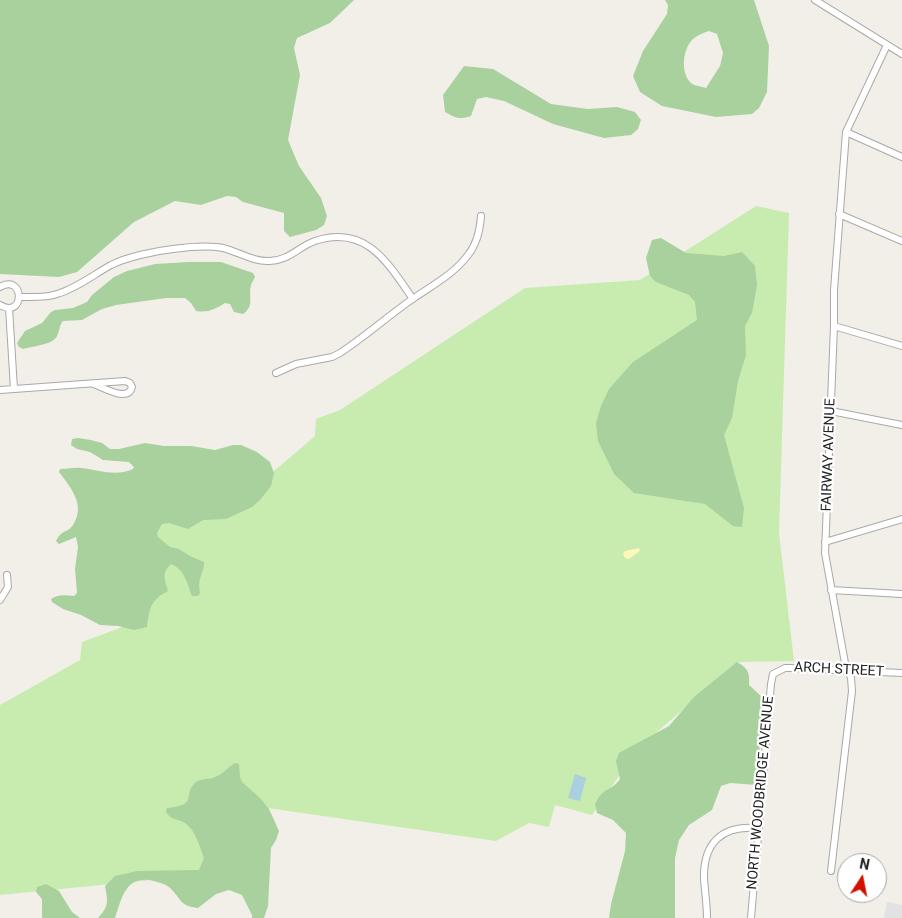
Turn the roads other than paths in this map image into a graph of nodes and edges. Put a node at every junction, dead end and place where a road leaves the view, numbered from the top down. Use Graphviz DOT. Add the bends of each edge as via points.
graph roads {
  1 [pos="815,0"];
  2 [pos="887,45"];
  3 [pos="902,54"];
  4 [pos="846,132"];
  5 [pos="902,157"];
  6 [pos="839,214"];
  7 [pos="481,216"];
  8 [pos="902,242"];
  9 [pos="0,287"];
  10 [pos="20,297"];
  11 [pos="413,298"];
  12 [pos="0,305"];
  13 [pos="8,308"];
  14 [pos="834,326"];
  15 [pos="902,346"];
  16 [pos="276,373"];
  17 [pos="92,384"];
  18 [pos="0,390"];
  19 [pos="14,390"];
  20 [pos="831,411"];
  21 [pos="902,425"];
  22 [pos="902,519"];
  23 [pos="825,542"];
  24 [pos="8,575"];
  25 [pos="832,590"];
  26 [pos="902,594"];
  27 [pos="0,600"];
  28 [pos="778,671"];
  29 [pos="848,671"];
  30 [pos="902,673"];
  31 [pos="757,828"];
  32 [pos="831,870"];
  33 [pos="707,918"];
  34 [pos="750,918"];
  1 -- 2 [label="street"];
  2 -- 3 [label="street"];
  2 -- 4 [label="street, FAIRWAY AVENUE"];
  4 -- 5 [label="street"];
  4 -- 6 [label="street, FAIRWAY AVENUE"];
  6 -- 8 [label="street"];
  6 -- 14 [label="street, FAIRWAY AVENUE"];
  7 -- 11 [label="street" via="480,231 469,255 454,271"];
  9 -- 10 [label="street" via="14,286"];
  10 -- 11 [label="street" via="55,295 121,261 172,249 220,247 269,261 285,258 313,242 352,238 384,257"];
  10 -- 13 [label="street"];
  11 -- 16 [label="street" via="340,353 296,364"];
  12 -- 13 [label="street"];
  13 -- 19 [label="street"];
  14 -- 15 [label="street"];
  14 -- 20 [label="street, FAIRWAY AVENUE"];
  17 -- 17 [label="street" via="124,381 132,388 128,395 122,395"];
  17 -- 19 [label="street"];
  18 -- 19 [label="street"];
  20 -- 21 [label="street"];
  20 -- 23 [label="street, FAIRWAY AVENUE"];
  22 -- 23 [label="street"];
  23 -- 25 [label="street, FAIRWAY AVENUE"];
  24 -- 27 [label="street" via="8,587"];
  25 -- 26 [label="street"];
  25 -- 29 [label="street, FAIRWAY AVENUE"];
  28 -- 29 [label="street, ARCH STREET" via="791,668"];
  28 -- 31 [label="street, NORTH WOODBRIDGE AVENUE" via="771,679"];
  29 -- 30 [label="street, ARCH STREET"];
  29 -- 32 [label="street, FAIRWAY AVENUE" via="852,678 852,691"];
  31 -- 33 [label="street" via="732,829 719,836 713,844 704,878"];
  31 -- 34 [label="street, NORTH WOODBRIDGE AVENUE"];
}
